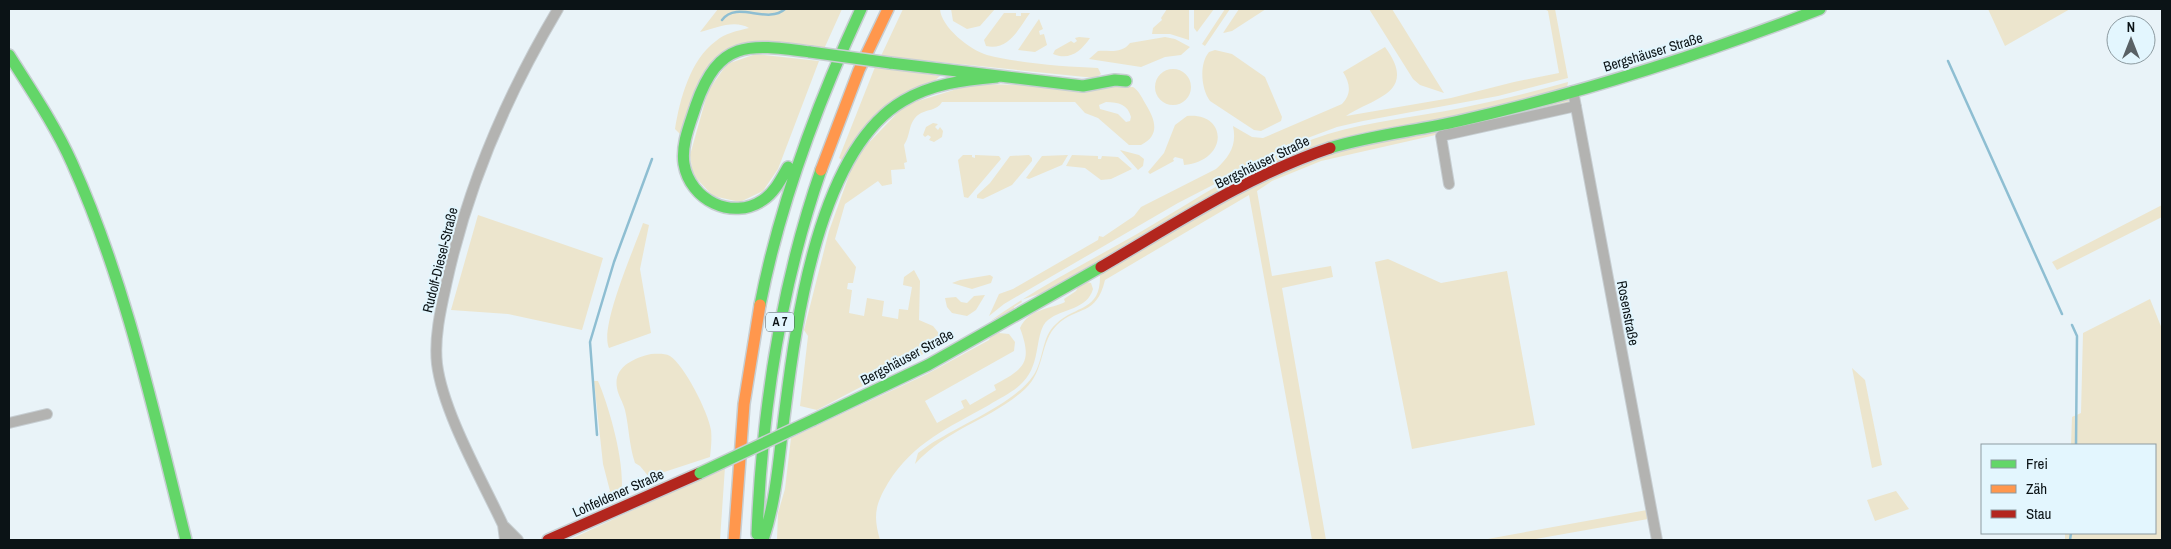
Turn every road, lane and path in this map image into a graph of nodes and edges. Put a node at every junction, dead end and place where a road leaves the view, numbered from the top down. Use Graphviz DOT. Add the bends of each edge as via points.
graph roads {
  1 [pos="558,9"];
  2 [pos="861,9"];
  3 [pos="888,9"];
  4 [pos="1820,9"];
  5 [pos="9,56"];
  6 [pos="997,77"];
  7 [pos="1126,81"];
  8 [pos="1573,91"];
  9 [pos="1576,106"];
  10 [pos="808,134"];
  11 [pos="1449,184"];
  12 [pos="47,414"];
  13 [pos="9,423"];
  14 [pos="700,473"];
  15 [pos="503,525"];
  16 [pos="186,540"];
  17 [pos="505,540"];
  18 [pos="518,540"];
  19 [pos="548,540"];
  20 [pos="734,540"];
  21 [pos="757,540"];
  22 [pos="763,540"];
  23 [pos="1657,540"];
  1 -- 15 [label="street, Rudolf-Diesel-Straße" via="512,94 474,187 450,270 438,334 437,364 444,394"];
  2 -- 10 [label="main road, A 7"];
  3 -- 21 [label="main road, A 7" via="860,66 820,170 791,271 773,352 760,458"];
  4 -- 8 [label="main road, Bergshäuser Straße" via="1723,46"];
  5 -- 16 [label="main road" via="71,162 96,220 139,358"];
  6 -- 7 [label="main road" via="1083,86"];
  6 -- 10 [label="main road, bridge" via="810,52 757,47 734,52 717,64 699,93 683,152 687,178 712,204 732,208 753,206 777,186"];
  6 -- 22 [label="main road" via="938,85 896,104 865,134 842,170 818,240 796,333 777,477"];
  8 -- 9 [label="street, Rosenstraße"];
  8 -- 14 [label="main road, Bergshäuser Straße, bridge" via="1459,121 1356,140 1300,158 1223,197 928,365"];
  9 -- 11 [label="street" via="1441,136"];
  9 -- 23 [label="street, Rosenstraße"];
  10 -- 20 [label="main road, A 7" via="787,196 754,343 744,403"];
  12 -- 13 [label="street"];
  14 -- 19 [label="main road, Lohfeldener Straße"];
  15 -- 17 [label="street, Rudolf-Diesel-Straße"];
  15 -- 18 [label="street, Rudolf-Diesel-Straße"];
}
